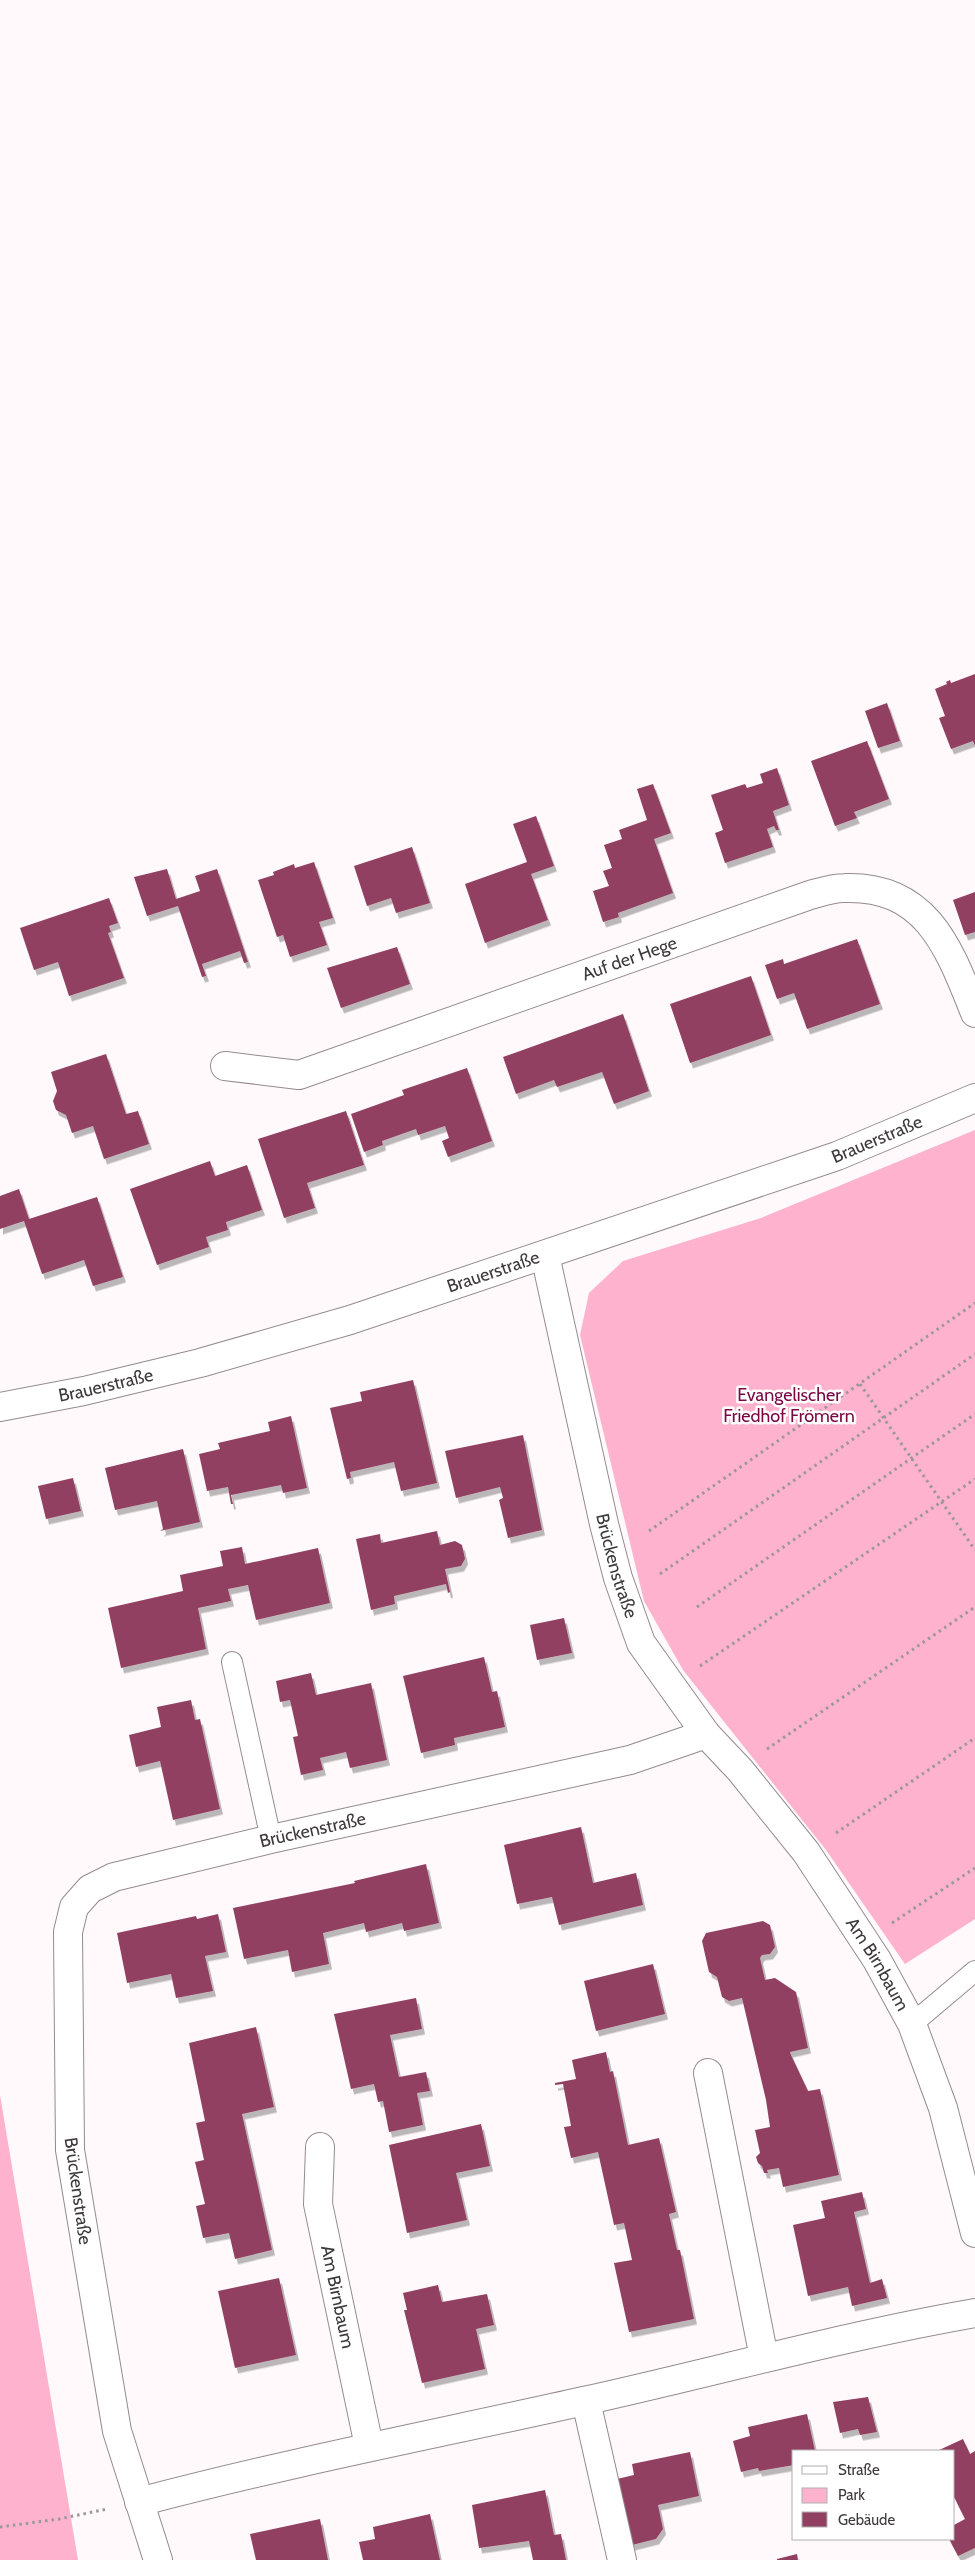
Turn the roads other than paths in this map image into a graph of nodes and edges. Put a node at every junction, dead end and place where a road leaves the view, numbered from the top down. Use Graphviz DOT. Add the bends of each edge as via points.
graph roads {
  1 [pos="975,1013"];
  2 [pos="225,1066"];
  3 [pos="975,1098"];
  4 [pos="545,1254"];
  5 [pos="0,1407"];
  6 [pos="232,1662"];
  7 [pos="706,1734"];
  8 [pos="271,1839"];
  9 [pos="975,1971"];
  10 [pos="912,2024"];
  11 [pos="708,2074"];
  12 [pos="320,2147"];
  13 [pos="975,2233"];
  14 [pos="975,2312"];
  15 [pos="764,2358"];
  16 [pos="586,2401"];
  17 [pos="369,2446"];
  18 [pos="139,2502"];
  19 [pos="158,2560"];
  20 [pos="622,2560"];
  1 -- 2 [label="street, Auf der Hege" via="952,955 937,930 916,909 896,897 871,889 843,888 810,895 299,1075"];
  3 -- 4 [label="street, Brauerstraße" via="837,1156"];
  4 -- 5 [label="street, Brauerstraße" via="350,1320 200,1363"];
  4 -- 7 [label="street, Brückenstraße" via="618,1578 641,1643"];
  6 -- 8 [label="lane"];
  7 -- 8 [label="street, Brückenstraße" via="630,1760"];
  7 -- 10 [label="street, Am Birnbaum" via="740,1770 806,1852 877,1960"];
  8 -- 18 [label="street, Brückenstraße" via="114,1877 90,1889 74,1907 68,1932 70,2150 117,2431"];
  9 -- 10 [label="lane"];
  10 -- 13 [label="street, Am Birnbaum" via="943,2108"];
  11 -- 15 [label="street"];
  12 -- 17 [label="street, Am Birnbaum" via="318,2204"];
  14 -- 15 [label="street"];
  15 -- 16 [label="street"];
  16 -- 17 [label="street"];
  16 -- 20 [label="street"];
  17 -- 18 [label="street"];
  18 -- 19 [label="street, Brückenstraße"];
}
